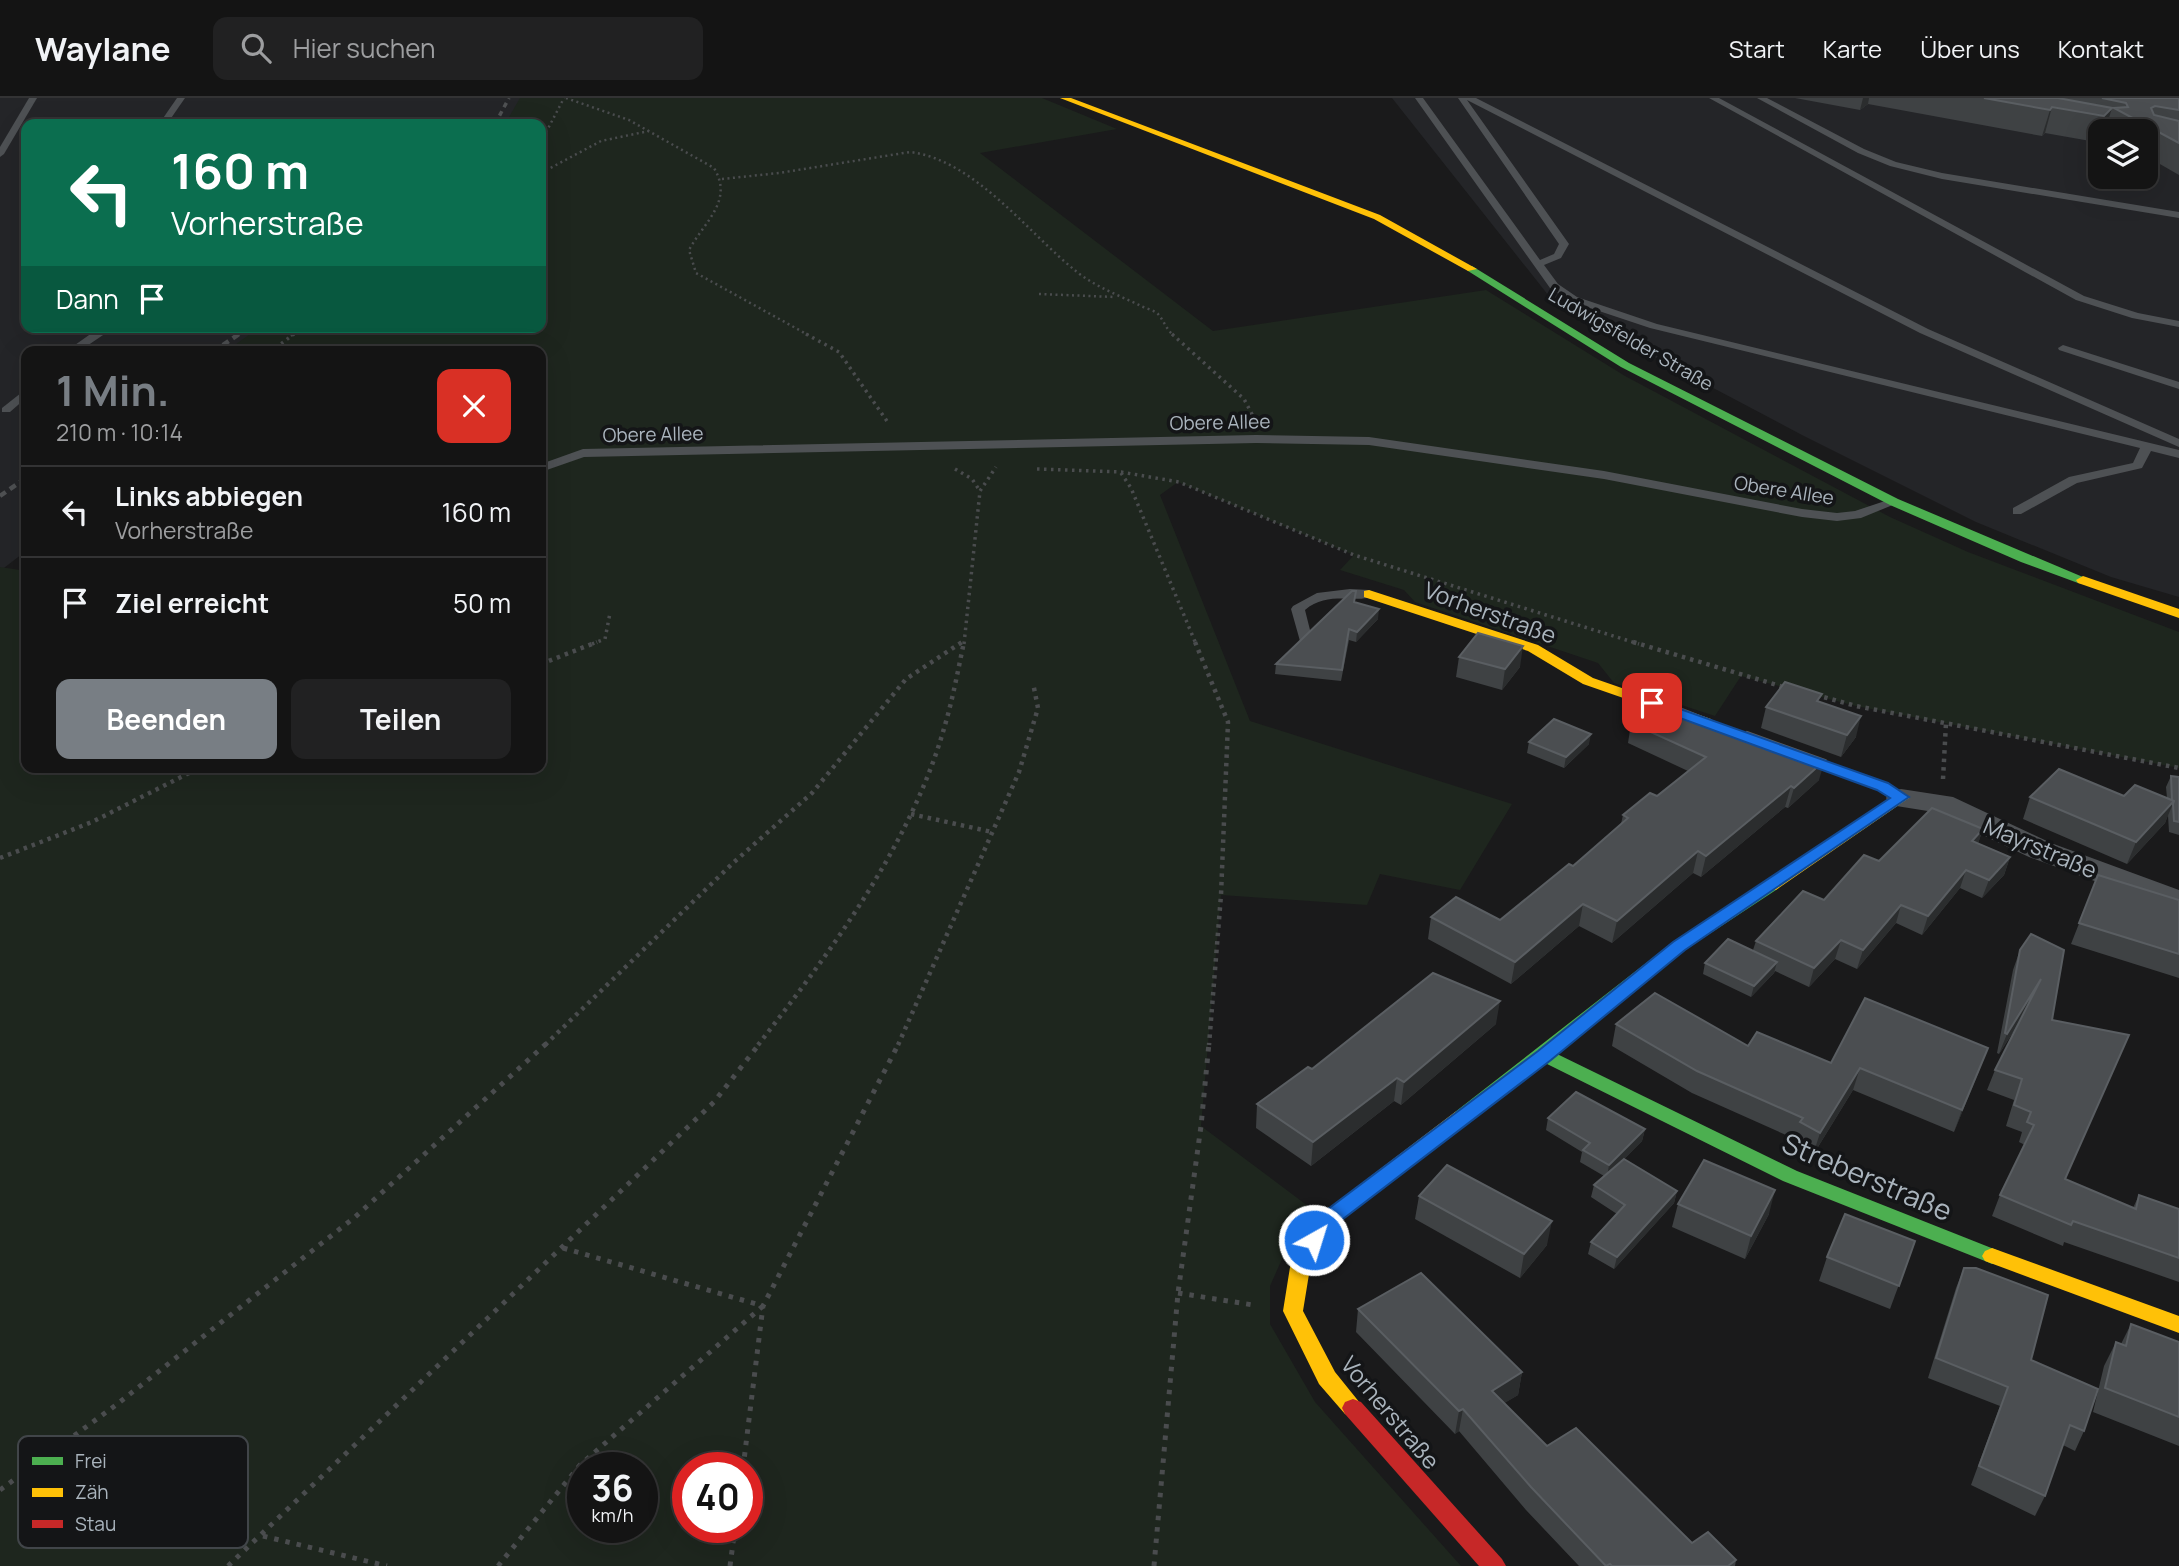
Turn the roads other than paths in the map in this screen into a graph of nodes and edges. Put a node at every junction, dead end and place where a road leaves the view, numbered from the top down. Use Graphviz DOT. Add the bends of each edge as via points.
graph roads {
  1 [pos="33,98"];
  2 [pos="181,98"];
  3 [pos="1064,98"];
  4 [pos="1419,98"];
  5 [pos="1462,98"];
  6 [pos="1470,98"];
  7 [pos="1713,98"];
  8 [pos="1761,98"];
  9 [pos="166,119"];
  10 [pos="0,153"];
  11 [pos="2179,215"];
  12 [pos="1538,264"];
  13 [pos="2179,324"];
  14 [pos="98,333"];
  15 [pos="79,346"];
  16 [pos="2063,348"];
  17 [pos="2179,386"];
  18 [pos="21,396"];
  19 [pos="6,410"];
  20 [pos="2179,443"];
  21 [pos="2147,446"];
  22 [pos="2179,454"];
  23 [pos="546,466"];
  24 [pos="1894,502"];
  25 [pos="2017,511"];
  26 [pos="1369,594"];
  27 [pos="2179,614"];
  28 [pos="1305,638"];
  29 [pos="1725,729"];
  30 [pos="1765,743"];
  31 [pos="1901,797"];
  32 [pos="2179,902"];
  33 [pos="1544,1055"];
  34 [pos="2179,1325"];
  35 [pos="1494,1566"];
  1 -- 10 [label="lane"];
  2 -- 9 [label="lane"];
  3 -- 24 [label="street, Ludwigsfelder Straße" via="1389,223 1458,260 1625,365"];
  4 -- 12 [label="lane"];
  5 -- 12 [label="lane" via="1564,244 1558,256"];
  6 -- 20 [label="lane" via="1924,331"];
  7 -- 13 [label="lane" via="2080,298"];
  8 -- 11 [label="lane" via="1893,164"];
  12 -- 21 [label="lane" via="1554,286 1573,299 1654,326"];
  14 -- 15 [label="lane"];
  16 -- 17 [label="lane"];
  18 -- 19 [label="lane"];
  21 -- 22 [label="lane"];
  21 -- 25 [label="lane" via="2137,465 2073,480"];
  23 -- 24 [label="lane, Obere Allee" via="583,453 1256,439 1369,441 1837,517"];
  24 -- 27 [label="street, Ludwigsfelder Straße" via="2026,559"];
  26 -- 28 [label="lane" via="1338,593 1308,599 1298,609"];
  26 -- 29 [label="street, Vorherstraße" via="1533,648 1590,682"];
  30 -- 31 [label="street"];
  31 -- 32 [label="street, Mayrstraße" via="1942,804 2040,850"];
  31 -- 33 [label="street" via="1679,946"];
  33 -- 34 [label="street, Streberstraße" via="1790,1176"];
  33 -- 35 [label="street, Vorherstraße" via="1327,1220 1301,1261 1293,1311 1327,1378"];
}
